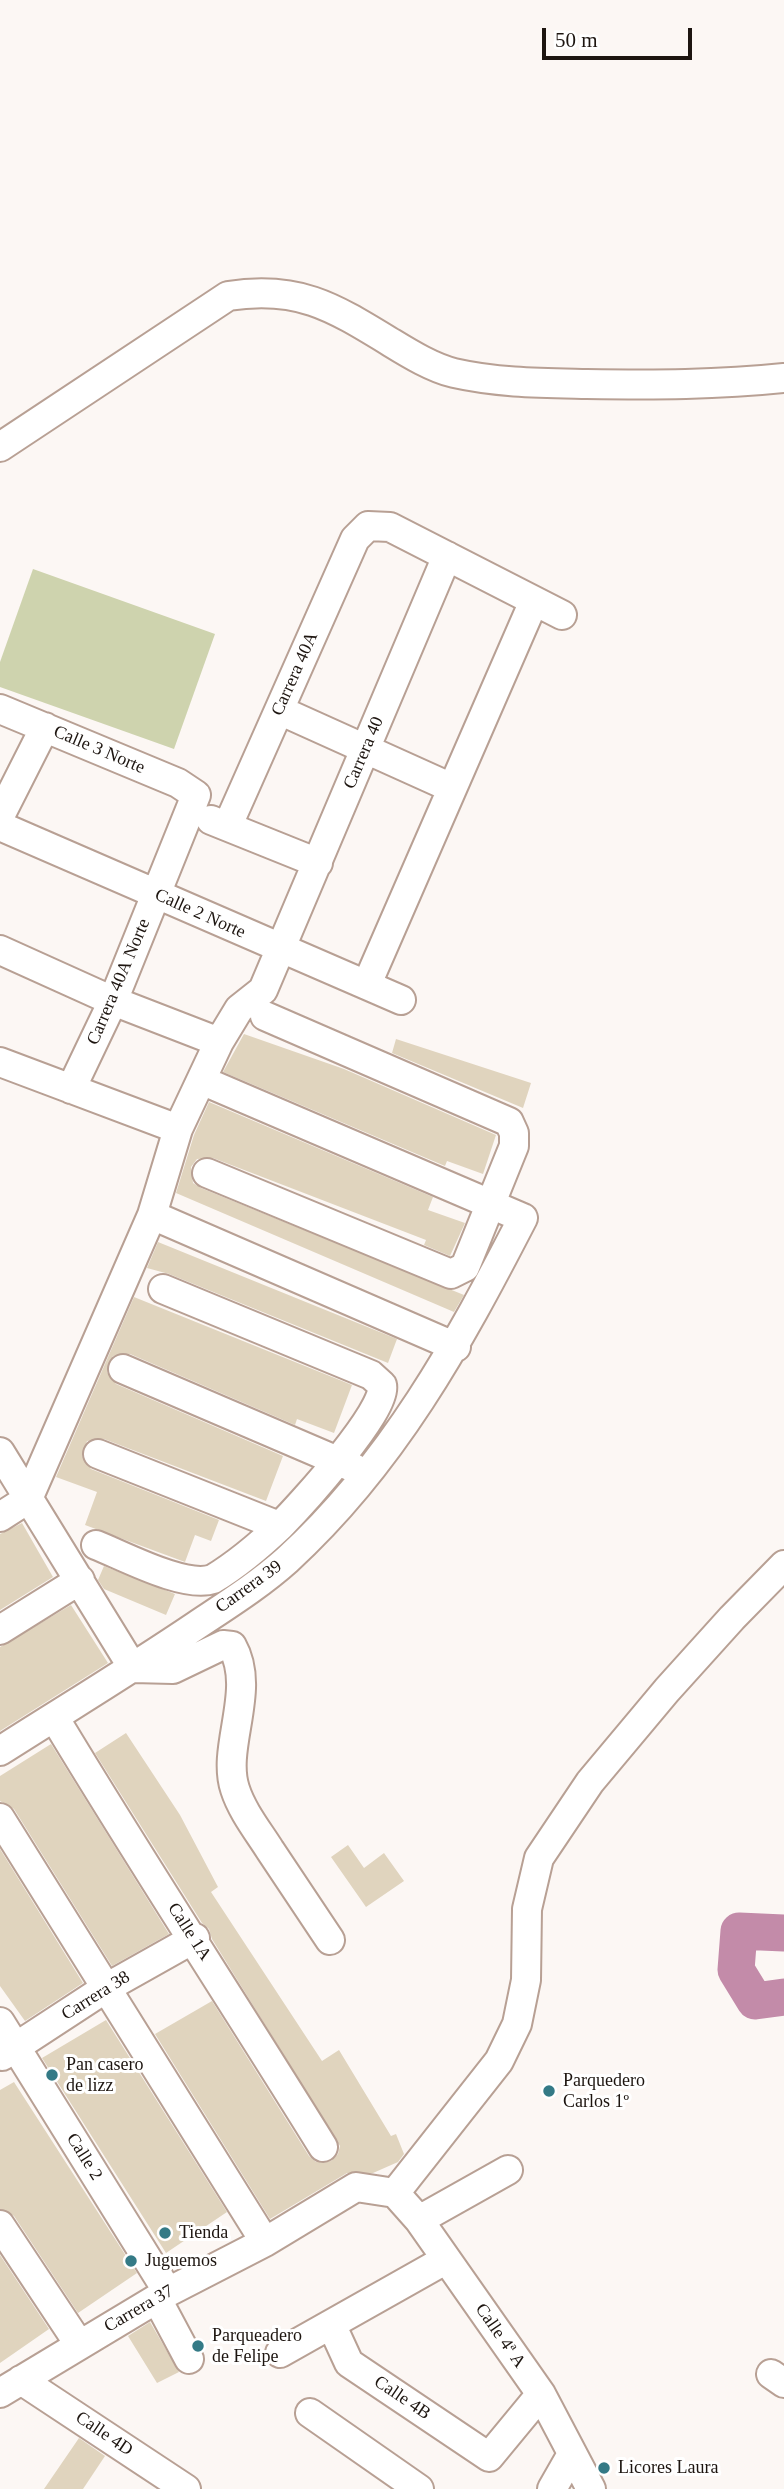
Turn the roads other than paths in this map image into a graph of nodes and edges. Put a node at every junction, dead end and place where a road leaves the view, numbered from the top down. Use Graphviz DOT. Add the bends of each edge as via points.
graph roads {
  1 [pos="784,378"];
  2 [pos="0,447"];
  3 [pos="447,556"];
  4 [pos="534,601"];
  5 [pos="562,615"];
  6 [pos="0,709"];
  7 [pos="279,710"];
  8 [pos="45,727"];
  9 [pos="365,751"];
  10 [pos="452,788"];
  11 [pos="194,805"];
  12 [pos="0,816"];
  13 [pos="228,825"];
  14 [pos="0,826"];
  15 [pos="318,863"];
  16 [pos="156,895"];
  17 [pos="280,949"];
  18 [pos="0,950"];
  19 [pos="367,984"];
  20 [pos="401,999"];
  21 [pos="113,1000"];
  22 [pos="265,1016"];
  23 [pos="219,1042"];
  24 [pos="0,1062"];
  25 [pos="215,1086"];
  26 [pos="71,1089"];
  27 [pos="178,1129"];
  28 [pos="207,1173"];
  29 [pos="490,1204"];
  30 [pos="152,1214"];
  31 [pos="163,1289"];
  32 [pos="450,1356"];
  33 [pos="123,1368"];
  34 [pos="0,1452"];
  35 [pos="98,1454"];
  36 [pos="338,1460"];
  37 [pos="369,1475"];
  38 [pos="28,1499"];
  39 [pos="0,1517"];
  40 [pos="279,1527"];
  41 [pos="96,1545"];
  42 [pos="784,1565"];
  43 [pos="80,1580"];
  44 [pos="0,1630"];
  45 [pos="133,1668"];
  46 [pos="54,1717"];
  47 [pos="0,1751"];
  48 [pos="0,1818"];
  49 [pos="194,1938"];
  50 [pos="330,1940"];
  51 [pos="106,1988"];
  52 [pos="0,2022"];
  53 [pos="8,2052"];
  54 [pos="323,2147"];
  55 [pos="508,2170"];
  56 [pos="395,2193"];
  57 [pos="419,2220"];
  58 [pos="0,2225"];
  59 [pos="265,2242"];
  60 [pos="446,2260"];
  61 [pos="163,2295"];
  62 [pos="332,2326"];
  63 [pos="79,2344"];
  64 [pos="280,2353"];
  65 [pos="188,2359"];
  66 [pos="11,2386"];
  67 [pos="541,2394"];
  68 [pos="310,2413"];
  69 [pos="572,2454"];
  70 [pos="186,2489"];
  71 [pos="419,2489"];
  72 [pos="552,2489"];
  73 [pos="591,2489"];
  1 -- 2 [label="street" via="676,386 508,382 451,372 410,354 340,312 263,290 228,296"];
  3 -- 4 [label="street"];
  3 -- 7 [label="street, Carrera 40A" via="390,527 368,526 355,539"];
  3 -- 9 [label="street, Carrera 40"];
  4 -- 5 [label="street"];
  4 -- 10 [label="street"];
  6 -- 8 [label="street, Calle 3 Norte"];
  7 -- 9 [label="street"];
  7 -- 13 [label="street, Carrera 40A"];
  8 -- 11 [label="street, Calle 3 Norte" via="178,783"];
  8 -- 12 [label="street"];
  9 -- 10 [label="street"];
  9 -- 15 [label="street, Carrera 40"];
  10 -- 19 [label="street"];
  11 -- 13 [label="street, Calle 3 Norte"];
  11 -- 16 [label="street, Carrera 40A Norte"];
  13 -- 15 [label="street, Calle 3 Norte"];
  14 -- 16 [label="street, Calle 2 Norte"];
  15 -- 17 [label="street, Carrera 40"];
  16 -- 17 [label="street, Calle 2 Norte"];
  16 -- 21 [label="street, Carrera 40A Norte"];
  17 -- 19 [label="street, Calle 2 Norte"];
  17 -- 23 [label="street, Carrera 40" via="263,990 239,1009"];
  18 -- 21 [label="street"];
  19 -- 20 [label="street, Calle 2 Norte"];
  21 -- 23 [label="street"];
  21 -- 26 [label="street, Carrera 40A Norte"];
  22 -- 29 [label="street" via="509,1122 514,1146"];
  23 -- 27 [label="street"];
  24 -- 26 [label="street"];
  25 -- 29 [label="street"];
  26 -- 27 [label="street"];
  27 -- 30 [label="street"];
  28 -- 29 [label="street" via="451,1274 464,1267"];
  29 -- 32 [label="street, Carrera 39" via="523,1218"];
  30 -- 32 [label="street"];
  30 -- 38 [label="street"];
  31 -- 36 [label="street" via="379,1381 384,1391 378,1408"];
  32 -- 37 [label="street, Carrera 39"];
  33 -- 36 [label="street"];
  34 -- 38 [label="street"];
  35 -- 40 [label="street"];
  36 -- 37 [label="street"];
  36 -- 40 [label="street"];
  37 -- 45 [label="street, Carrera 39" via="285,1562"];
  38 -- 39 [label="street"];
  38 -- 43 [label="street"];
  40 -- 41 [label="street" via="221,1574 201,1583"];
  42 -- 56 [label="street" via="607,1762 539,1858 527,1909 526,1980 517,2024 499,2061"];
  43 -- 44 [label="street"];
  43 -- 45 [label="street"];
  45 -- 46 [label="street, Carrera 39"];
  45 -- 50 [label="street" via="173,1670 223,1645 232,1646 237,1655 241,1712 232,1769 235,1790"];
  46 -- 47 [label="street, Carrera 39"];
  46 -- 49 [label="street, Calle 1A"];
  48 -- 51 [label="street"];
  49 -- 51 [label="street, Carrera 38"];
  49 -- 54 [label="street, Calle 1A"];
  51 -- 53 [label="street, Carrera 38"];
  51 -- 59 [label="street"];
  52 -- 53 [label="street, Calle 2"];
  53 -- 61 [label="street, Calle 2"];
  55 -- 57 [label="street"];
  56 -- 57 [label="street, Calle 4ª A"];
  56 -- 59 [label="street, Carrera 37" via="356,2188"];
  57 -- 60 [label="street, Calle 4ª A"];
  58 -- 63 [label="street"];
  59 -- 61 [label="street, Carrera 37"];
  60 -- 62 [label="street"];
  60 -- 67 [label="street, Calle 4ª A"];
  61 -- 63 [label="street, Carrera 37"];
  61 -- 65 [label="street, Calle 2"];
  62 -- 64 [label="street"];
  62 -- 67 [label="street, Calle 4B" via="349,2363 489,2457"];
  63 -- 66 [label="street, Carrera 37"];
  66 -- 70 [label="street, Calle 4D"];
  67 -- 69 [label="street, Calle 4ª A"];
  68 -- 71 [label="street"];
  69 -- 72 [label="street"];
  69 -- 73 [label="street, Calle 4ª A"];
}
